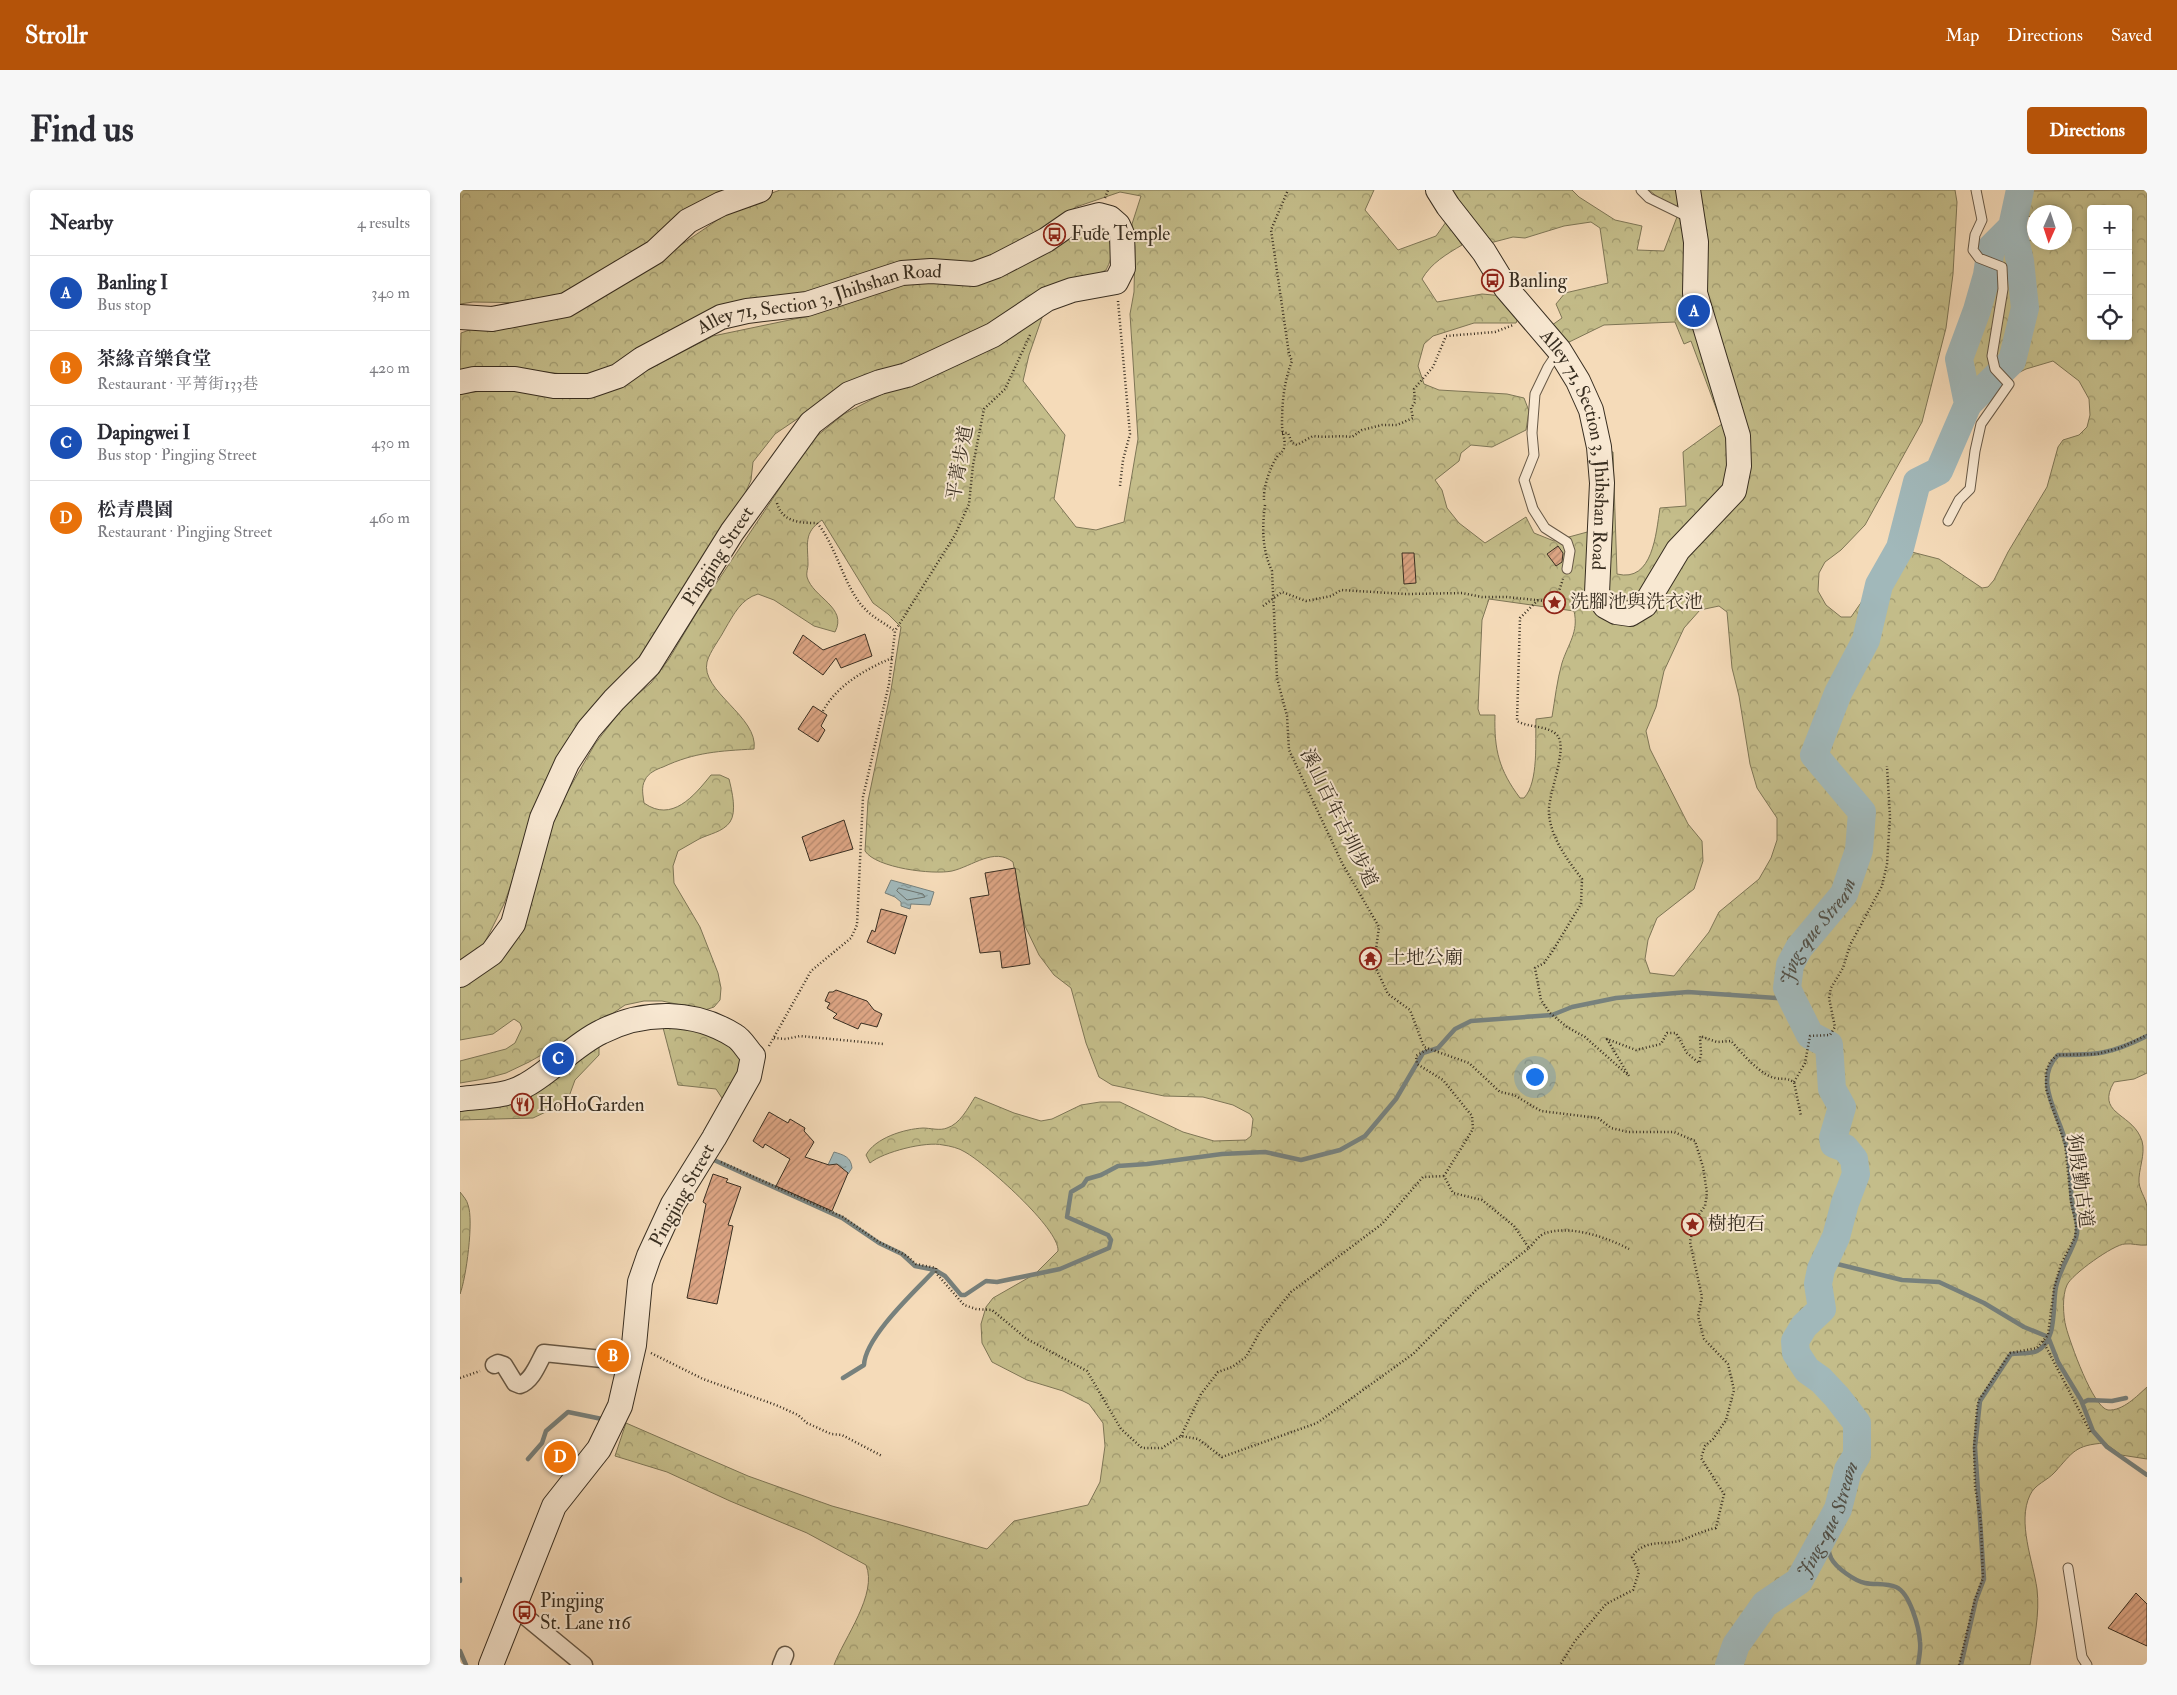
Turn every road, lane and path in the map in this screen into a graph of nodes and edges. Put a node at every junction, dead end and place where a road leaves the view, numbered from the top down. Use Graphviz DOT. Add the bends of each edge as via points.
graph roads {
  1 [pos="760,190"];
  2 [pos="1288,190"];
  3 [pos="1438,190"];
  4 [pos="1641,190"];
  5 [pos="1688,190"];
  6 [pos="1976,190"];
  7 [pos="1694,220"];
  8 [pos="1116,282"];
  9 [pos="460,317"];
  10 [pos="1531,318"];
  11 [pos="1035,326"];
  12 [pos="1559,350"];
  13 [pos="460,382"];
  14 [pos="1282,433"];
  15 [pos="1120,486"];
  16 [pos="776,500"];
  17 [pos="1264,500"];
  18 [pos="1265,505"];
  19 [pos="1948,522"];
  20 [pos="1566,569"];
  21 [pos="1272,600"];
  22 [pos="1537,600"];
  23 [pos="1262,606"];
  24 [pos="895,631"];
  25 [pos="892,658"];
  26 [pos="823,711"];
  27 [pos="1887,766"];
  28 [pos="460,975"];
  29 [pos="2147,1035"];
  30 [pos="774,1038"];
  31 [pos="884,1044"];
  32 [pos="1428,1049"];
  33 [pos="753,1056"];
  34 [pos="1794,1082"];
  35 [pos="460,1099"];
  36 [pos="1801,1116"];
  37 [pos="704,1154"];
  38 [pos="1444,1176"];
  39 [pos="1529,1248"];
  40 [pos="1629,1249"];
  41 [pos="2044,1343"];
  42 [pos="632,1353"];
  43 [pos="494,1365"];
  44 [pos="472,1375"];
  45 [pos="460,1378"];
  46 [pos="2091,1433"];
  47 [pos="1181,1436"];
  48 [pos="882,1456"];
  49 [pos="2068,1568"];
  50 [pos="515,1608"];
  51 [pos="491,1665"];
  52 [pos="584,1665"];
  53 [pos="1560,1665"];
  54 [pos="1959,1665"];
  55 [pos="2087,1665"];
  1 -- 9 [label="street" via="721,204 688,221 655,252 566,305 492,319"];
  2 -- 14 [label="path" via="1271,230 1292,361 1286,376"];
  3 -- 10 [label="street, Alley 71, Section 3, Jhihshan Road" via="1506,288"];
  4 -- 7 [label="lane" via="1649,198"];
  5 -- 7 [label="street, Alley 71, Section 3, Jhihshan Road"];
  6 -- 19 [label="lane" via="1982,220 1974,235 1973,250 1979,258 2002,267 2003,289 1992,356 1995,369 2009,384 1981,424 1970,489 1959,500"];
  7 -- 12 [label="street, Alley 71, Section 3, Jhihshan Road" via="1695,293 1738,436 1739,466 1734,492 1678,550 1645,604 1630,614 1605,606 1597,593 1602,482 1599,447 1592,410"];
  8 -- 13 [label="street, Alley 71, Section 3, Jhihshan Road" via="1123,268 1122,234 1110,218 1100,215 1072,222 1046,240 974,274 902,273 807,304 721,317 642,359 618,376 589,386 554,386 515,379"];
  8 -- 15 [label="path" via="1130,434"];
  8 -- 28 [label="street, Pingjing Street" via="1072,290 1047,299 993,335 907,375 849,394 811,423 732,532 649,665 589,729 571,756 542,818 513,924 492,953"];
  10 -- 12 [label="street, Alley 71, Section 3, Jhihshan Road"];
  10 -- 14 [label="path" via="1495,332 1446,336 1433,367 1414,389 1413,418 1397,425 1362,430 1352,437 1312,436 1297,445 1292,443 1288,433"];
  11 -- 24 [label="path, 平菁步道" via="1005,389 984,408 969,504 955,535"];
  12 -- 20 [label="lane" via="1535,394 1534,455 1524,480 1533,509 1545,528 1567,542 1570,551"];
  14 -- 17 [label="path" via="1284,450 1277,457 1263,492"];
  16 -- 24 [label="path" via="779,511 786,518 817,523 827,534 836,558 866,610"];
  18 -- 21 [label="path, 溪山百年古圳步道" via="1262,525 1266,559 1272,571"];
  20 -- 22 [label="path" via="1557,597"];
  21 -- 22 [label="path" via="1282,592 1306,601 1331,596 1341,590 1462,593 1482,598"];
  21 -- 23 [label="path"];
  21 -- 32 [label="path, 溪山百年古圳步道" via="1278,678 1288,716 1289,750 1342,863 1379,927 1374,964 1388,994 1410,1010 1424,1047"];
  22 -- 34 [label="path" via="1520,618 1517,721 1546,729 1560,739 1561,759 1552,784 1549,815 1560,849 1583,883 1581,904 1552,952 1544,963 1535,968 1541,1000 1550,1014 1585,1037 1629,1076 1607,1039 1636,1050 1661,1044 1667,1033 1676,1033 1687,1053 1698,1063 1700,1036 1717,1042 1731,1041 1758,1069 1774,1078 1785,1077"];
  24 -- 25 [label="path"];
  25 -- 26 [label="path" via="856,676"];
  25 -- 30 [label="path" via="863,797 857,925 851,938 811,971"];
  27 -- 34 [label="path" via="1889,847 1882,886 1850,945 1844,968 1831,988 1829,998 1835,1027 1830,1035 1810,1036 1805,1063"];
  29 -- 41 [label="path, 狗殷勤古道" via="2120,1048 2097,1054 2057,1055 2046,1071 2048,1099 2065,1144 2076,1225 2075,1236 2054,1288 2051,1325"];
  30 -- 31 [label="path" via="800,1036"];
  30 -- 33 [label="path" via="770,1045"];
  32 -- 38 [label="path" via="1416,1056 1417,1064 1443,1080 1472,1116 1473,1129"];
  32 -- 53 [label="path" via="1469,1063 1500,1092 1514,1095 1541,1111 1598,1118 1611,1128 1628,1132 1674,1132 1695,1140 1703,1167 1705,1206 1695,1220 1690,1242 1702,1297 1698,1316 1704,1339 1728,1364 1734,1390 1726,1420 1705,1446 1701,1458 1724,1494 1716,1528 1681,1540 1638,1548 1632,1556 1639,1572 1633,1590 1606,1604"];
  33 -- 35 [label="street" via="737,1037 694,1019 665,1014 634,1019 600,1032 526,1085 494,1097"];
  33 -- 37 [label="street, Pingjing Street" via="749,1076"];
  34 -- 36 [label="path"];
  37 -- 42 [label="street, Pingjing Street" via="673,1204 649,1256 640,1282"];
  37 -- 47 [label="path" via="843,1217 916,1264 936,1268 936,1274 964,1305 992,1310 1027,1339 1087,1371 1121,1429 1142,1448 1162,1448"];
  38 -- 39 [label="path" via="1453,1193 1482,1200 1514,1226"];
  38 -- 47 [label="path" via="1423,1177 1382,1224 1291,1292 1262,1328 1246,1357 1218,1372 1201,1394"];
  39 -- 40 [label="path" via="1544,1233 1570,1230 1617,1242"];
  39 -- 47 [label="path" via="1478,1290 1413,1354 1317,1423 1222,1457 1198,1439"];
  41 -- 46 [label="path"];
  41 -- 54 [label="path" via="2037,1348 2010,1353 1979,1400 1974,1447 1983,1578"];
  42 -- 43 [label="street" via="544,1353 530,1378 520,1385 515,1383 504,1365"];
  42 -- 48 [label="path" via="791,1412 807,1423 831,1434 842,1435"];
  42 -- 50 [label="street, Pingjing Street" via="620,1406 611,1427 554,1506"];
  44 -- 45 [label="path"];
  49 -- 55 [label="lane" via="2082,1657"];
  50 -- 51 [label="street, Pingjing Street"];
  50 -- 52 [label="street"];
}
